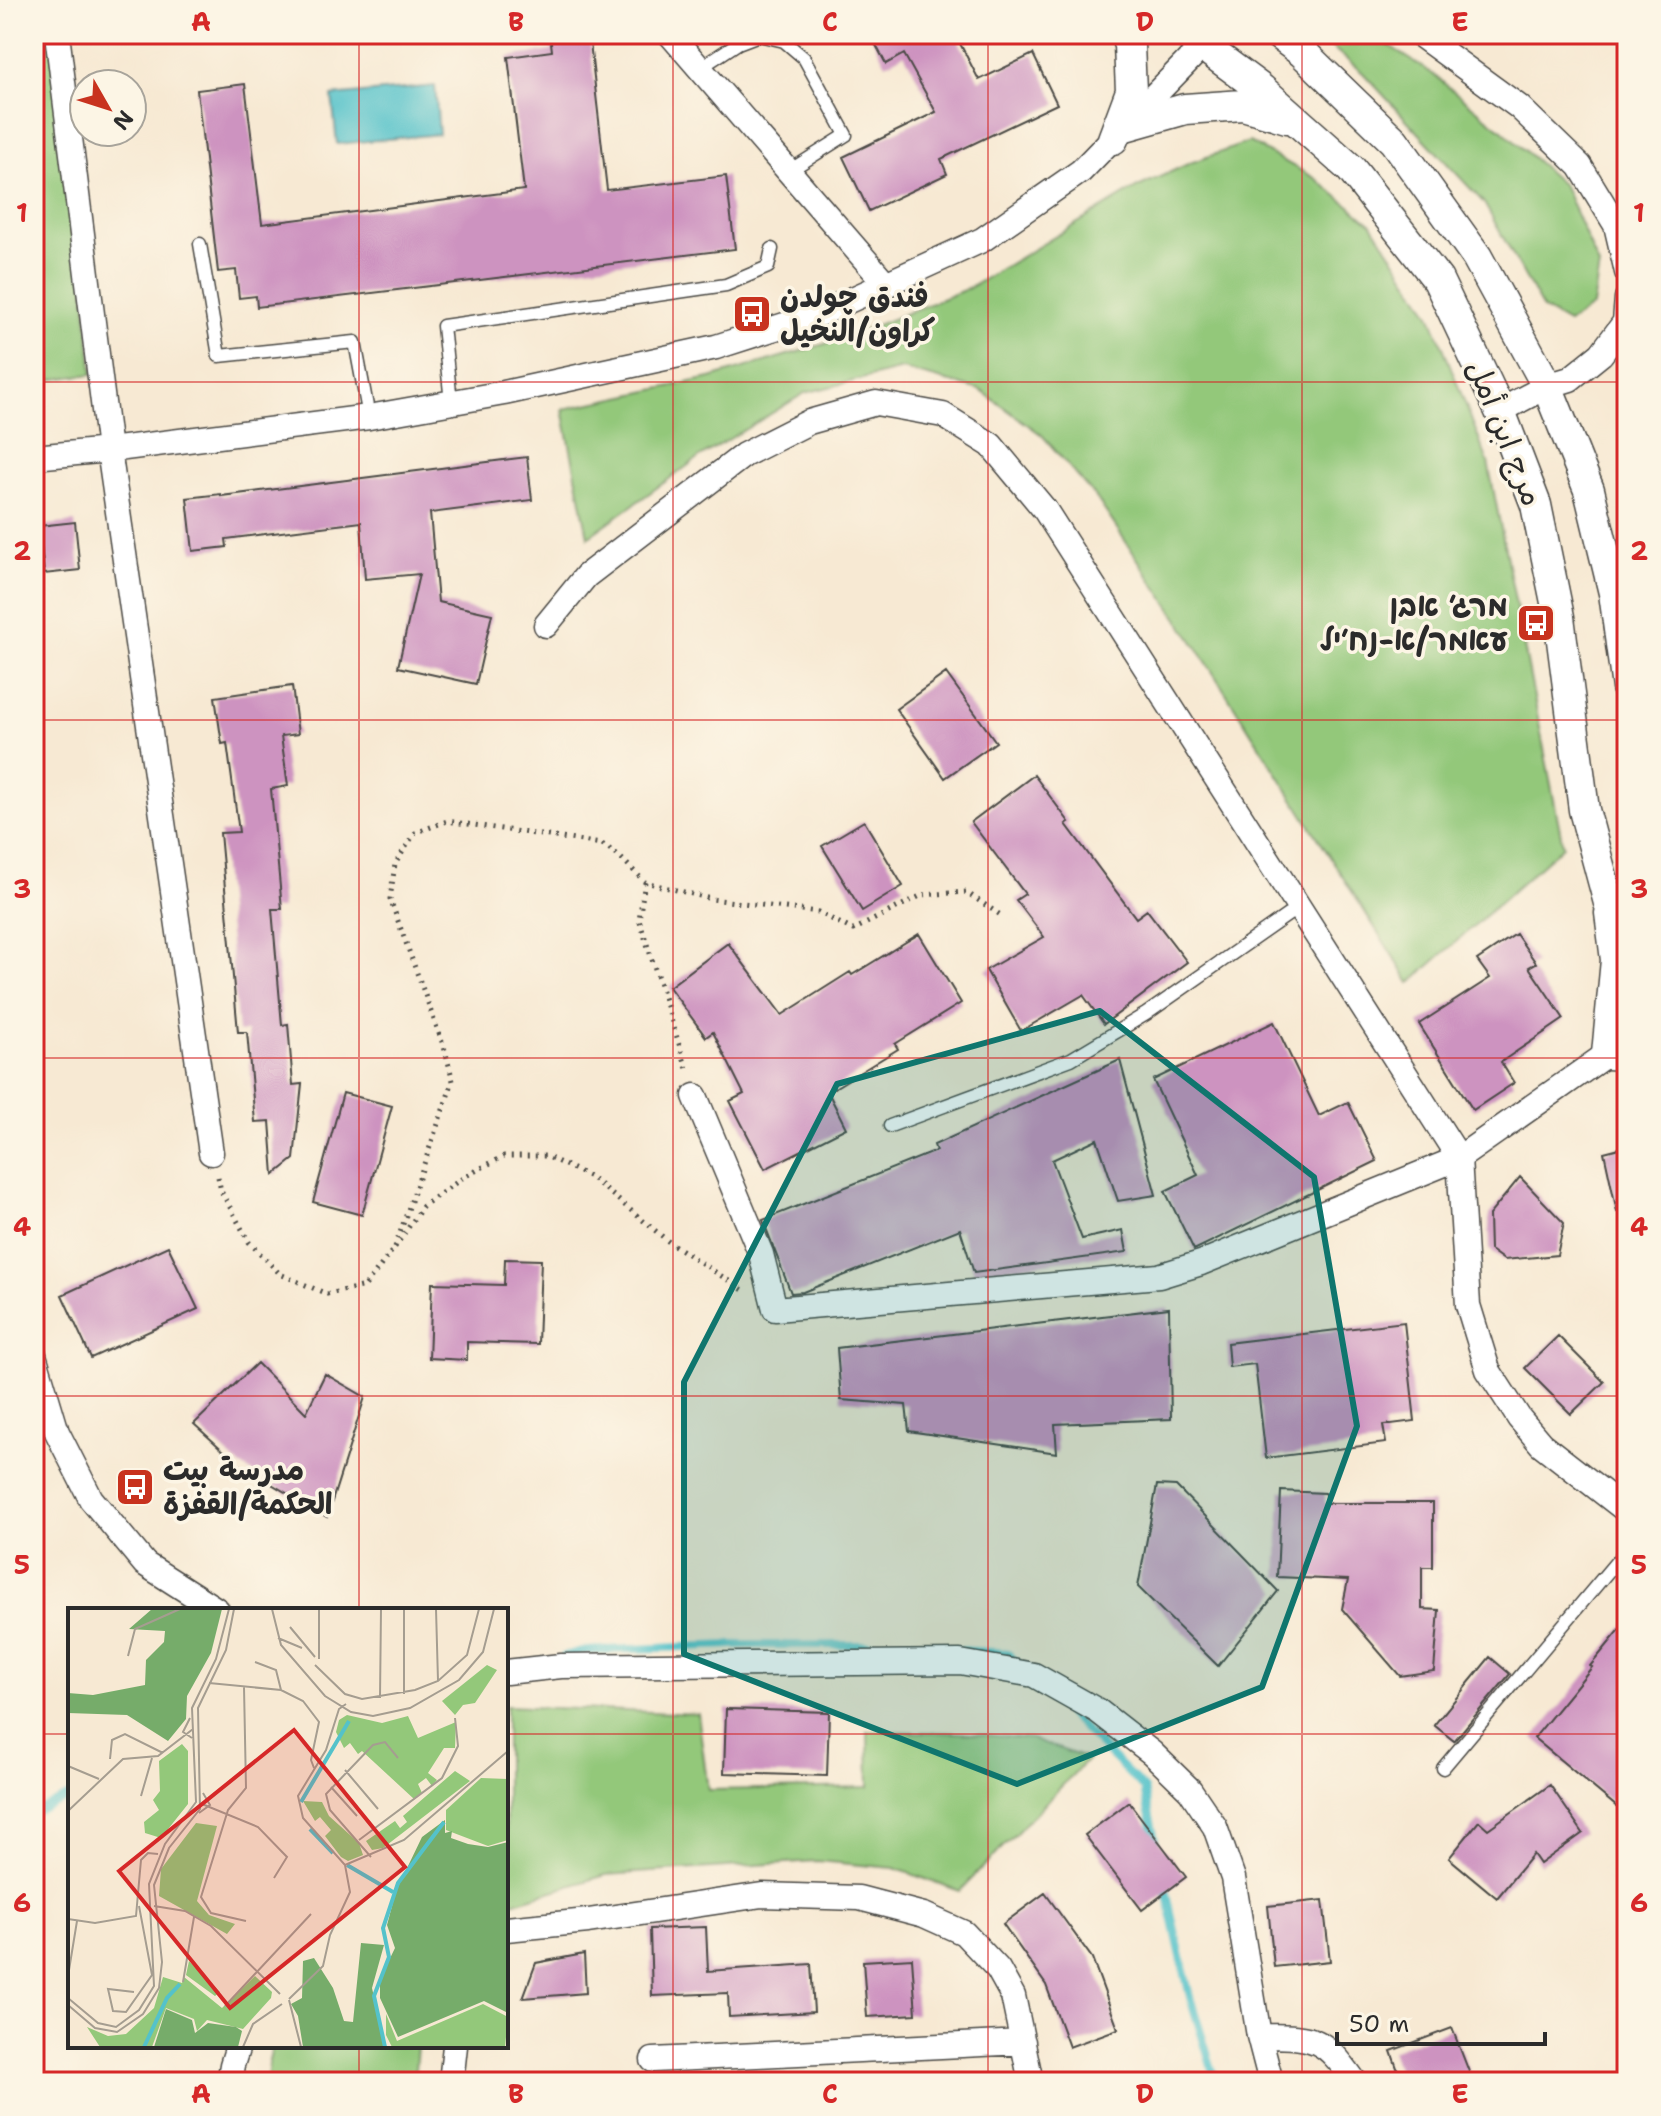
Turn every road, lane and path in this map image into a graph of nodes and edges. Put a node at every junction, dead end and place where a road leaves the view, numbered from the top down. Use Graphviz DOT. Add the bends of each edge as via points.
graph roads {
  1 [pos="57,34"];
  2 [pos="670,34"];
  3 [pos="1125,34"];
  4 [pos="1278,34"];
  5 [pos="1419,34"];
  6 [pos="1201,38"];
  7 [pos="700,68"];
  8 [pos="1298,122"];
  9 [pos="1119,132"];
  10 [pos="789,171"];
  11 [pos="200,244"];
  12 [pos="772,249"];
  13 [pos="1627,272"];
  14 [pos="887,285"];
  15 [pos="1627,298"];
  16 [pos="1547,386"];
  17 [pos="451,402"];
  18 [pos="1500,411"];
  19 [pos="369,417"];
  20 [pos="109,450"];
  21 [pos="34,457"];
  22 [pos="546,625"];
  23 [pos="1627,688"];
  24 [pos="645,882"];
  25 [pos="1609,903"];
  26 [pos="1299,907"];
  27 [pos="1002,916"];
  28 [pos="1627,936"];
  29 [pos="1620,1049"];
  30 [pos="695,1096"];
  31 [pos="890,1126"];
  32 [pos="211,1153"];
  33 [pos="1459,1158"];
  34 [pos="395,1247"];
  35 [pos="775,1309"];
  36 [pos="34,1355"];
  37 [pos="1627,1511"];
  38 [pos="1627,1549"];
  39 [pos="214,1608"];
  40 [pos="508,1672"];
  41 [pos="1443,1768"];
  42 [pos="508,1929"];
  43 [pos="1259,2036"];
  44 [pos="1023,2042"];
  45 [pos="237,2048"];
  46 [pos="455,2048"];
  47 [pos="653,2060"];
  48 [pos="229,2082"];
  49 [pos="451,2082"];
  50 [pos="1031,2082"];
  51 [pos="1271,2082"];
  52 [pos="1355,2082"];
  1 -- 20 [label="street"];
  2 -- 7 [label="street"];
  3 -- 9 [label="street" via="1131,91"];
  4 -- 16 [label="street, مرج ابن أمل" via="1394,141 1477,257"];
  5 -- 13 [label="street" via="1519,107 1580,166 1616,225"];
  6 -- 8 [label="street, مرج ابن أمل"];
  6 -- 9 [label="street"];
  7 -- 10 [label="street"];
  7 -- 10 [label="lane" via="759,35 784,41 804,58 846,135"];
  8 -- 9 [label="street" via="1243,105 1185,109"];
  8 -- 18 [label="street, مرج ابن أمل" via="1351,169 1438,280"];
  9 -- 14 [label="street" via="1081,171 982,240"];
  10 -- 14 [label="street"];
  11 -- 19 [label="lane" via="219,356 355,342"];
  12 -- 17 [label="lane" via="768,267 726,285 443,326"];
  14 -- 17 [label="street" via="822,313 716,347"];
  15 -- 16 [label="street" via="1625,322 1601,354 1570,379"];
  16 -- 18 [label="street"];
  16 -- 23 [label="street, مرج ابن أمل" via="1589,490 1614,593"];
  17 -- 19 [label="street"];
  18 -- 25 [label="street, مرج ابن أمل" via="1536,505 1559,617 1584,810"];
  19 -- 20 [label="street"];
  20 -- 21 [label="street"];
  20 -- 32 [label="street"];
  22 -- 26 [label="street" via="586,576 744,455 809,422 876,403 943,415 991,445 1045,510"];
  24 -- 27 [label="path" via="711,899 818,912 853,930 922,895 966,892"];
  24 -- 30 [label="path" via="639,919"];
  24 -- 34 [label="path" via="602,844 447,821 415,833 395,864 390,899 453,1081"];
  25 -- 28 [label="street, مرج ابن أمل"];
  25 -- 29 [label="street"];
  26 -- 31 [label="lane" via="1146,1014 1071,1059"];
  26 -- 33 [label="street"];
  29 -- 33 [label="street"];
  30 -- 35 [label="street" via="761,1254"];
  32 -- 34 [label="path" via="221,1191 249,1242 280,1274 327,1294 365,1286"];
  33 -- 35 [label="street" via="1159,1276"];
  33 -- 37 [label="street" via="1468,1305 1488,1370 1541,1444"];
  34 -- 35 [label="path" via="423,1206 464,1177 504,1156 546,1156 592,1178 669,1242"];
  36 -- 39 [label="street" via="57,1432 91,1499 145,1564"];
  38 -- 41 [label="lane"];
  40 -- 43 [label="street" via="561,1666 960,1662 1034,1675 1098,1711 1152,1753 1190,1790 1215,1827 1233,1878"];
  42 -- 44 [label="street" via="762,1895 859,1898 924,1915 964,1933 998,1969 1013,1996"];
  43 -- 51 [label="street"];
  43 -- 52 [label="street" via="1321,2043"];
  44 -- 47 [label="street"];
  44 -- 50 [label="street"];
  45 -- 48 [label="street"];
  46 -- 49 [label="street"];
}
